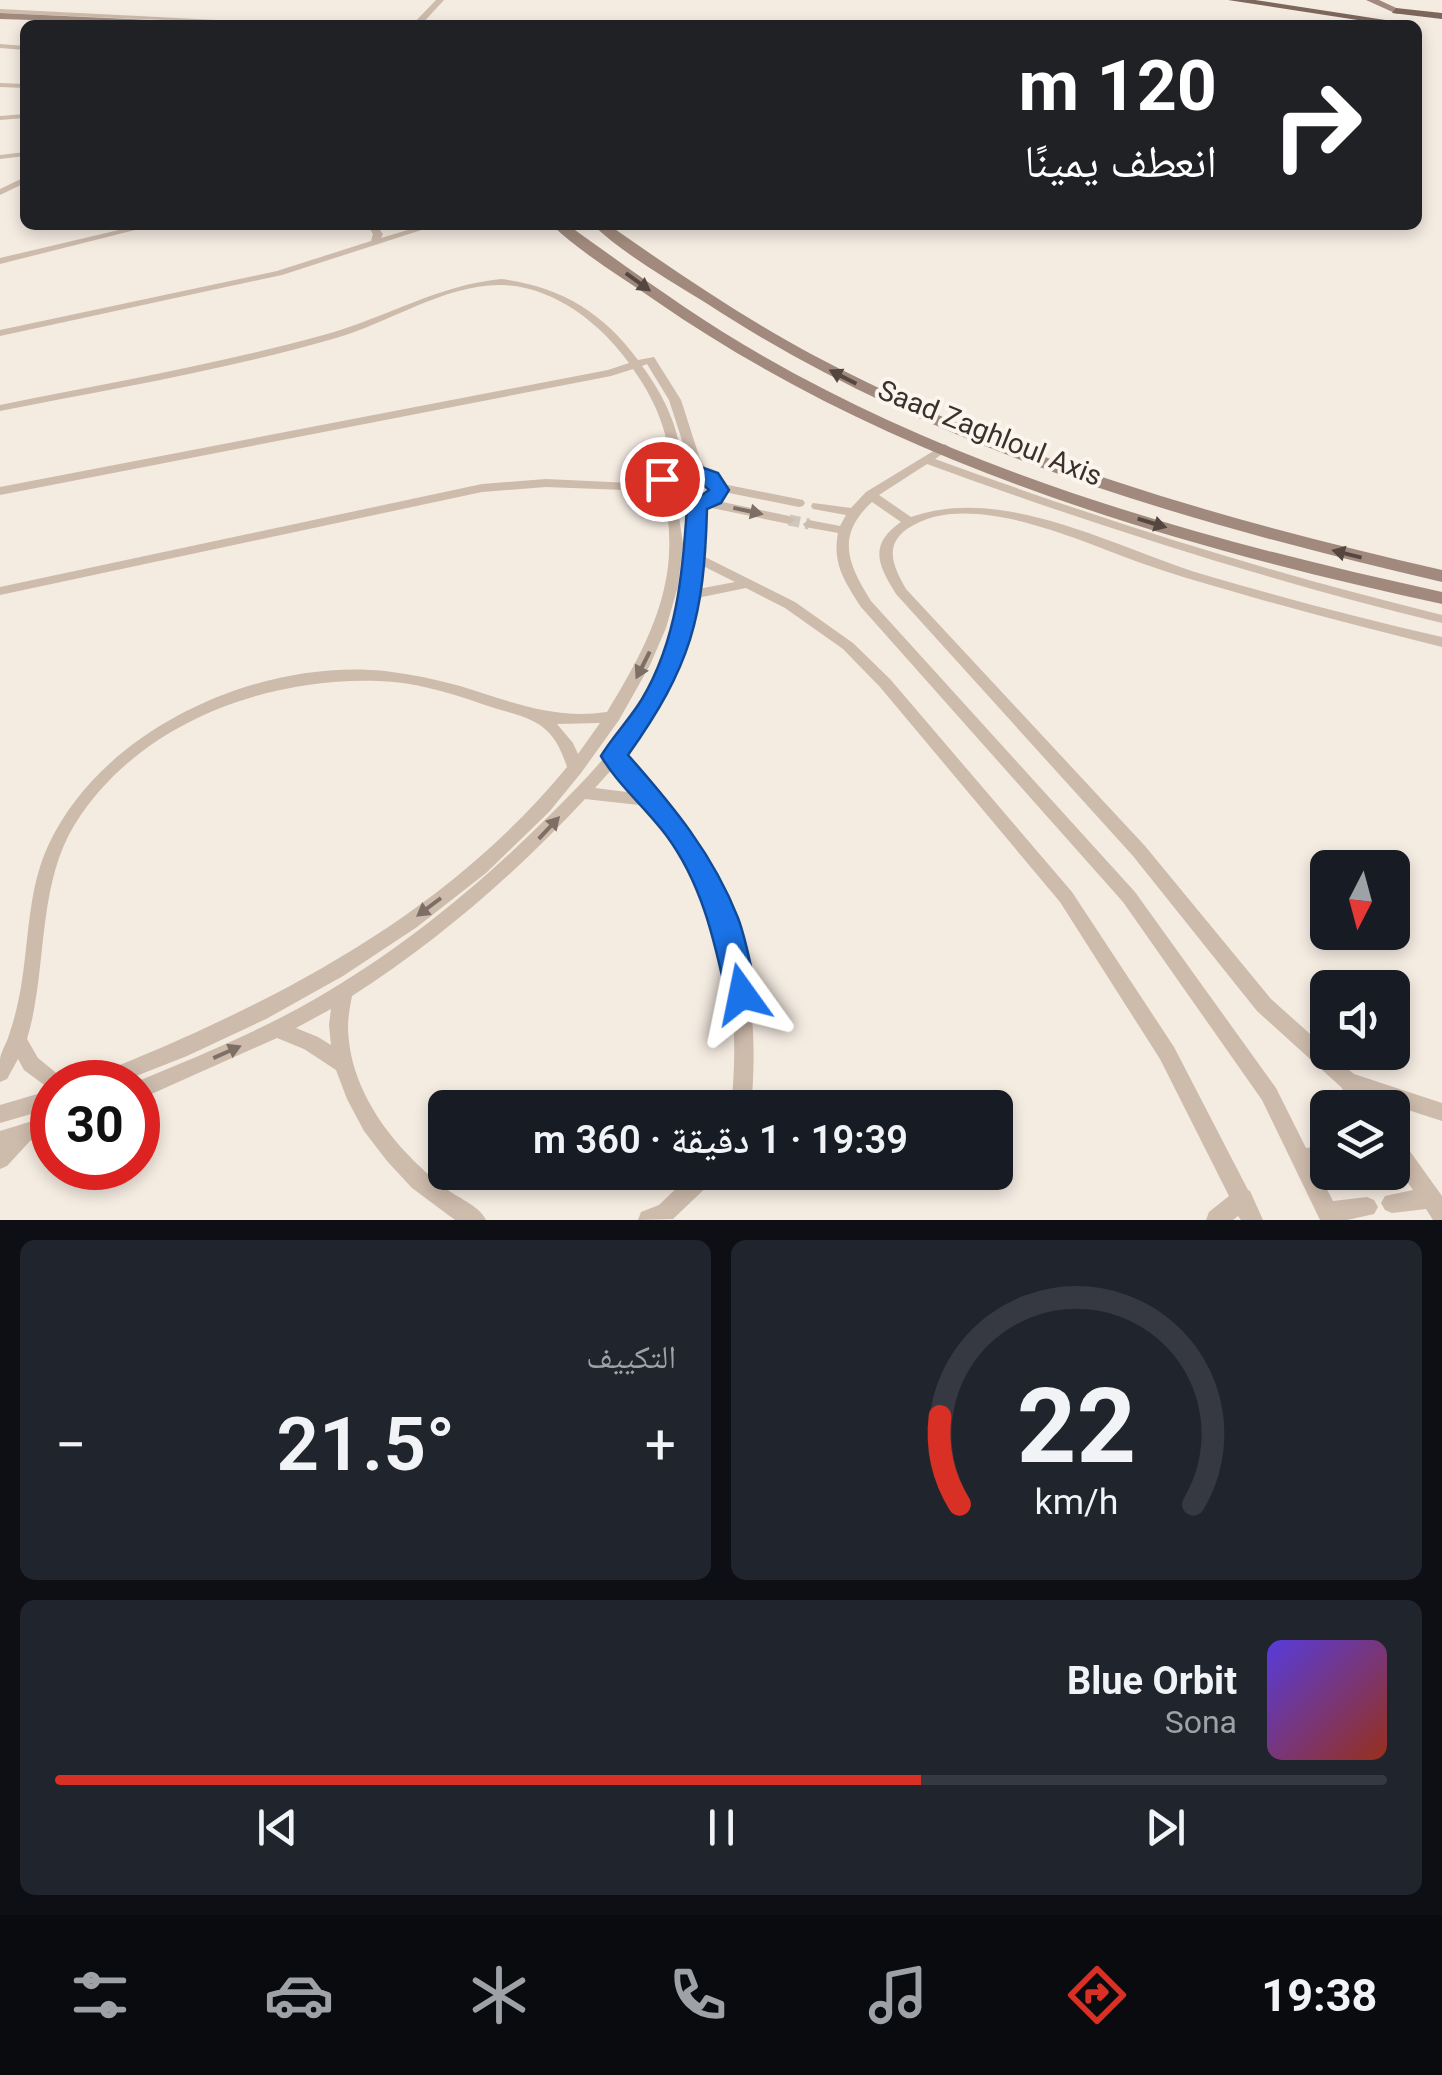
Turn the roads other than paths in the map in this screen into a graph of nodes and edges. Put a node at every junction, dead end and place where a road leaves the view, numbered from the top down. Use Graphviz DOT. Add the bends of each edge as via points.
graph roads {
  1 [pos="440,0"];
  2 [pos="450,0"];
  3 [pos="1233,0"];
  4 [pos="1293,0"];
  5 [pos="1371,0"];
  6 [pos="1400,12"];
  7 [pos="1442,16"];
  8 [pos="0,17"];
  9 [pos="73,20"];
  10 [pos="104,20"];
  11 [pos="421,20"];
  12 [pos="432,20"];
  13 [pos="1379,20"];
  14 [pos="129,230"];
  15 [pos="375,230"];
  16 [pos="399,230"];
  17 [pos="566,230"];
  18 [pos="607,230"];
  19 [pos="375,243"];
  20 [pos="0,260"];
  21 [pos="0,333"];
  22 [pos="636,363"];
  23 [pos="611,373"];
  24 [pos="650,383"];
  25 [pos="0,408"];
  26 [pos="945,448"];
  27 [pos="927,460"];
  28 [pos="674,473"];
  29 [pos="705,474"];
  30 [pos="718,487"];
  31 [pos="656,488"];
  32 [pos="0,491"];
  33 [pos="870,495"];
  34 [pos="799,503"];
  35 [pos="670,504"];
  36 [pos="702,504"];
  37 [pos="817,506"];
  38 [pos="850,512"];
  39 [pos="789,520"];
  40 [pos="910,522"];
  41 [pos="809,524"];
  42 [pos="842,530"];
  43 [pos="696,557"];
  44 [pos="1442,576"];
  45 [pos="747,584"];
  46 [pos="0,592"];
  47 [pos="692,594"];
  48 [pos="1442,598"];
  49 [pos="1442,619"];
  50 [pos="660,625"];
  51 [pos="684,628"];
  52 [pos="1442,642"];
  53 [pos="615,716"];
  54 [pos="544,719"];
  55 [pos="614,756"];
  56 [pos="575,770"];
  57 [pos="582,793"];
  58 [pos="649,800"];
  59 [pos="506,844"];
  60 [pos="524,854"];
  61 [pos="343,992"];
  62 [pos="276,1029"];
  63 [pos="18,1043"];
  64 [pos="30,1062"];
  65 [pos="342,1063"];
  66 [pos="165,1069"];
  67 [pos="160,1070"];
  68 [pos="0,1072"];
  69 [pos="160,1073"];
  70 [pos="1348,1081"];
  71 [pos="744,1090"];
  72 [pos="1354,1090"];
  73 [pos="30,1105"];
  74 [pos="1442,1112"];
  75 [pos="0,1114"];
  76 [pos="30,1132"];
  77 [pos="23,1134"];
  78 [pos="0,1141"];
  79 [pos="1310,1157"];
  80 [pos="1303,1158"];
  81 [pos="0,1159"];
  82 [pos="1410,1169"];
  83 [pos="689,1190"];
  84 [pos="1243,1198"];
  85 [pos="1392,1203"];
  86 [pos="1436,1206"];
  87 [pos="1367,1207"];
  88 [pos="1329,1216"];
  89 [pos="474,1220"];
  90 [pos="649,1220"];
  91 [pos="1216,1220"];
  92 [pos="1252,1220"];
  1 -- 11 [label="street"];
  2 -- 12 [label="street"];
  3 -- 13 [label="main road"];
  4 -- 6 [label="main road"];
  5 -- 6 [label="main road"];
  6 -- 7 [label="main road"];
  8 -- 9 [label="main road"];
  8 -- 10 [label="street"];
  14 -- 20 [label="street"];
  15 -- 19 [label="street"];
  16 -- 19 [label="street"];
  17 -- 26 [label="main road, Saad Zaghloul Axis, one-way" via="762,362"];
  44 -- 18 [label="main road, Saad Zaghloul Axis, one-way" via="1202,515 951,426 784,345"];
  19 -- 21 [label="street" via="279,273"];
  22 -- 23 [label="street"];
  22 -- 24 [label="street"];
  22 -- 25 [label="street" via="576,308 532,286 489,283 297,346"];
  22 -- 29 [label="street" via="650,359 659,372"];
  23 -- 24 [label="street"];
  23 -- 32 [label="street"];
  24 -- 28 [label="street" via="672,438"];
  26 -- 27 [label="street"];
  26 -- 48 [label="main road, Saad Zaghloul Axis, one-way" via="1165,527"];
  27 -- 33 [label="street"];
  27 -- 49 [label="street" via="1180,550"];
  28 -- 29 [label="street"];
  28 -- 31 [label="street"];
  29 -- 30 [label="street"];
  30 -- 34 [label="street"];
  30 -- 36 [label="street"];
  31 -- 35 [label="street"];
  31 -- 46 [label="street" via="546,483 460,492"];
  33 -- 38 [label="street"];
  33 -- 40 [label="street"];
  35 -- 36 [label="street"];
  35 -- 50 [label="street" via="674,562"];
  36 -- 39 [label="street, one-way"];
  36 -- 43 [label="street"];
  37 -- 38 [label="street"];
  38 -- 42 [label="street"];
  40 -- 52 [label="street" via="939,511 1008,514 1242,590"];
  40 -- 70 [label="street" via="884,546 894,583 1139,851 1264,1005"];
  41 -- 42 [label="street"];
  42 -- 80 [label="street" via="841,560 857,592 1129,897 1269,1094"];
  43 -- 45 [label="street"];
  43 -- 47 [label="street"];
  45 -- 47 [label="street"];
  45 -- 84 [label="street" via="810,617 865,662 1066,897 1166,1053"];
  47 -- 51 [label="street"];
  50 -- 51 [label="street"];
  50 -- 53 [label="street, one-way"];
  51 -- 55 [label="street" via="661,687"];
  53 -- 54 [label="street"];
  53 -- 56 [label="street"];
  54 -- 56 [label="street" via="568,747"];
  54 -- 63 [label="street" via="429,682 355,676 250,692 162,731 105,776 56,843"];
  55 -- 57 [label="street"];
  55 -- 58 [label="street"];
  56 -- 59 [label="street"];
  57 -- 58 [label="street"];
  60 -- 57 [label="street, one-way"];
  58 -- 71 [label="street" via="685,842 725,921 745,1020"];
  59 -- 60 [label="street"];
  59 -- 66 [label="street, one-way" via="351,961"];
  60 -- 61 [label="street" via="432,931"];
  61 -- 62 [label="street"];
  61 -- 65 [label="street" via="336,1028"];
  62 -- 65 [label="street"];
  66 -- 62 [label="street, one-way"];
  63 -- 64 [label="street"];
  63 -- 68 [label="street"];
  65 -- 89 [label="street" via="398,1162"];
  66 -- 67 [label="street"];
  66 -- 69 [label="street"];
  70 -- 72 [label="street"];
  70 -- 74 [label="street"];
  73 -- 75 [label="street"];
  76 -- 77 [label="street"];
  77 -- 78 [label="street"];
  77 -- 81 [label="street"];
  79 -- 80 [label="street"];
  80 -- 88 [label="street"];
  82 -- 86 [label="street"];
  83 -- 90 [label="street"];
  84 -- 91 [label="street"];
  84 -- 92 [label="street"];
  85 -- 86 [label="street"];
  87 -- 88 [label="street"];
}
